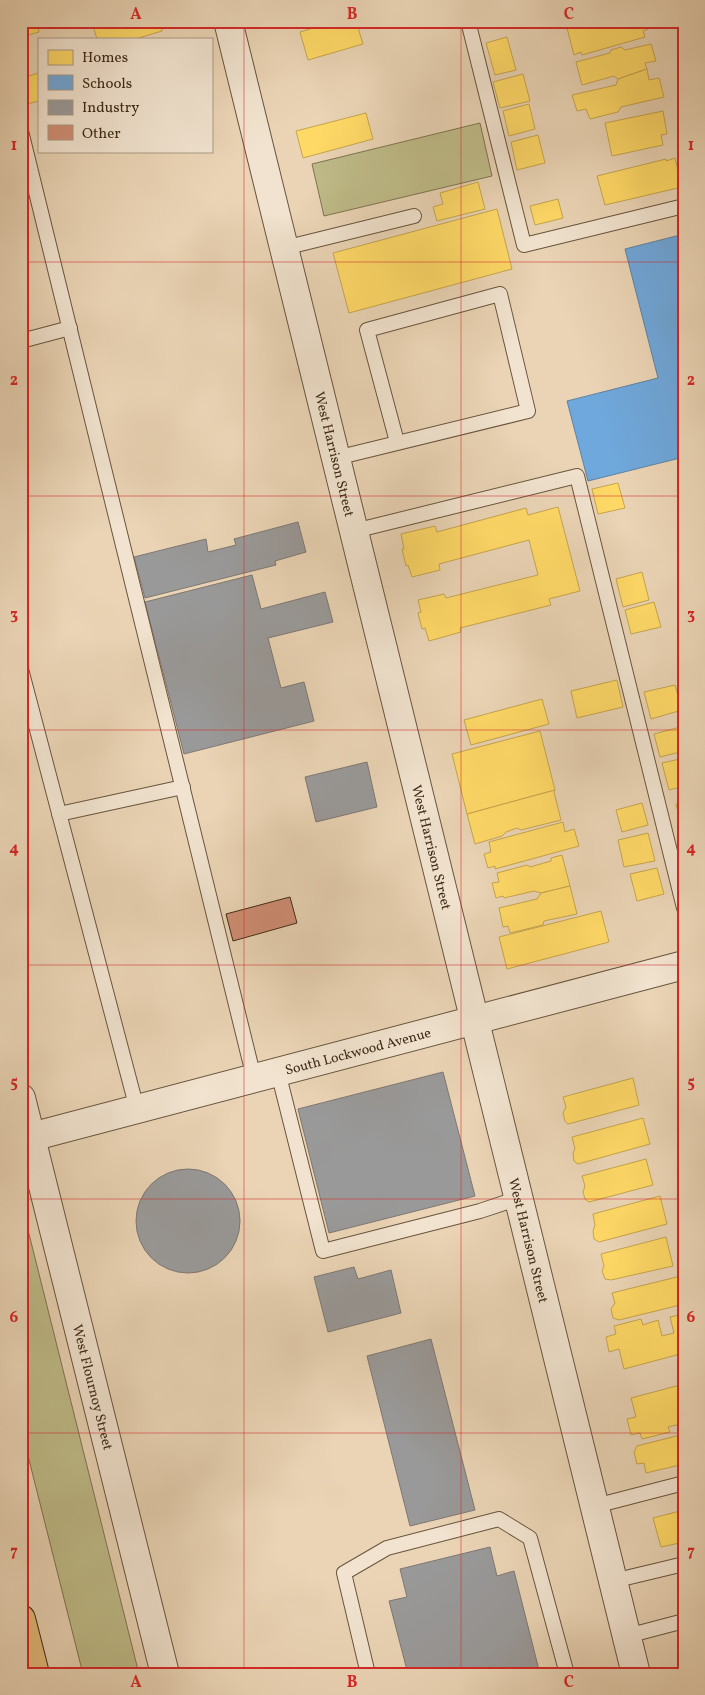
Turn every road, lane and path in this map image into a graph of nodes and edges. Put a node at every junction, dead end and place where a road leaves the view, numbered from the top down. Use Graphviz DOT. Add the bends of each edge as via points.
graph roads {
  1 [pos="228,21"];
  2 [pos="468,21"];
  3 [pos="21,131"];
  4 [pos="684,206"];
  5 [pos="414,216"];
  6 [pos="284,248"];
  7 [pos="70,328"];
  8 [pos="21,341"];
  9 [pos="397,442"];
  10 [pos="336,458"];
  11 [pos="354,531"];
  12 [pos="21,669"];
  13 [pos="183,787"];
  14 [pos="59,814"];
  15 [pos="684,908"];
  16 [pos="684,964"];
  17 [pos="475,1019"];
  18 [pos="266,1075"];
  19 [pos="21,1098"];
  20 [pos="137,1109"];
  21 [pos="31,1138"];
  22 [pos="519,1198"];
  23 [pos="684,1484"];
  24 [pos="595,1506"];
  25 [pos="684,1564"];
  26 [pos="613,1581"];
  27 [pos="21,1619"];
  28 [pos="684,1621"];
  29 [pos="627,1636"];
  30 [pos="35,1674"];
  31 [pos="165,1674"];
  32 [pos="368,1674"];
  33 [pos="567,1674"];
  34 [pos="636,1674"];
  1 -- 6 [label="street, West Harrison Street"];
  2 -- 4 [label="lane" via="524,245"];
  3 -- 7 [label="lane"];
  5 -- 6 [label="lane"];
  6 -- 10 [label="street, West Harrison Street"];
  7 -- 8 [label="lane"];
  7 -- 13 [label="lane"];
  9 -- 9 [label="lane" via="528,411 500,294 367,330"];
  9 -- 10 [label="lane"];
  10 -- 11 [label="street, West Harrison Street"];
  11 -- 15 [label="lane" via="577,476"];
  11 -- 17 [label="street, West Harrison Street"];
  12 -- 14 [label="lane"];
  13 -- 14 [label="lane"];
  13 -- 18 [label="lane"];
  14 -- 20 [label="lane"];
  16 -- 17 [label="street, South Lockwood Avenue"];
  17 -- 18 [label="street, South Lockwood Avenue"];
  17 -- 22 [label="street, West Harrison Street"];
  18 -- 20 [label="street, South Lockwood Avenue"];
  18 -- 22 [label="lane" via="323,1251"];
  19 -- 21 [label="street, West Flournoy Street"];
  20 -- 21 [label="street, South Lockwood Avenue"];
  21 -- 31 [label="street, West Flournoy Street"];
  22 -- 24 [label="street, West Harrison Street"];
  23 -- 24 [label="lane"];
  24 -- 26 [label="street, West Harrison Street"];
  25 -- 26 [label="lane"];
  26 -- 29 [label="street, West Harrison Street"];
  27 -- 30 [label="highway"];
  28 -- 29 [label="lane"];
  29 -- 34 [label="street, West Harrison Street"];
  32 -- 33 [label="lane" via="344,1573 387,1548 499,1520 530,1538"];
}
